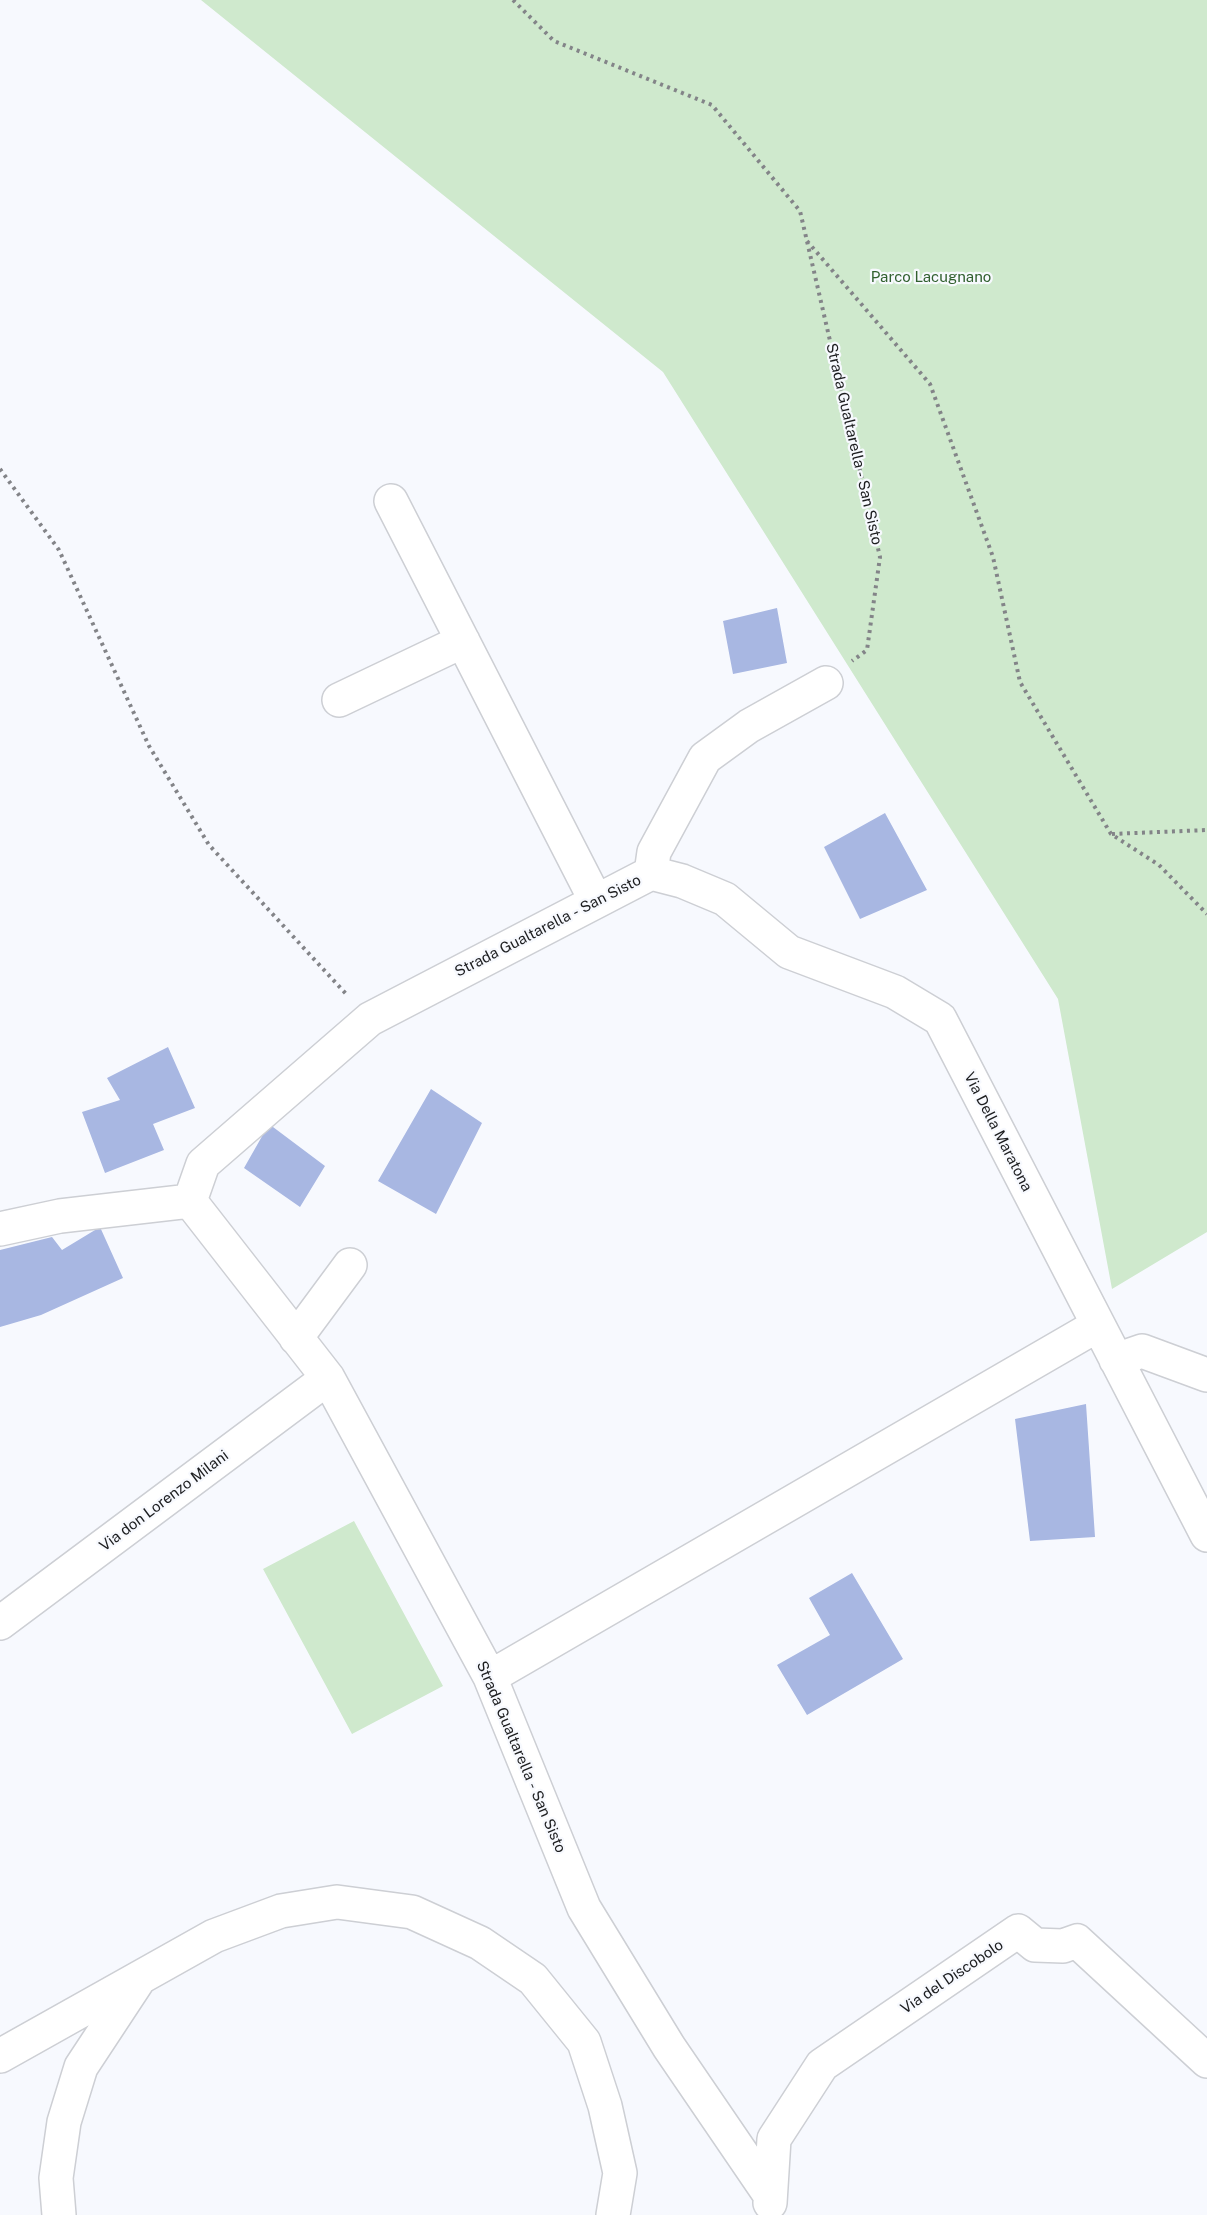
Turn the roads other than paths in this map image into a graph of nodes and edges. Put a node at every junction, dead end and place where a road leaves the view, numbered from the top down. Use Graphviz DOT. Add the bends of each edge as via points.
graph roads {
  1 [pos="391,501"];
  2 [pos="463,641"];
  3 [pos="826,682"];
  4 [pos="339,700"];
  5 [pos="651,873"];
  6 [pos="596,901"];
  7 [pos="190,1202"];
  8 [pos="0,1229"];
  9 [pos="350,1265"];
  10 [pos="1098,1325"];
  11 [pos="296,1338"];
  12 [pos="1116,1360"];
  13 [pos="1207,1375"];
  14 [pos="328,1378"];
  15 [pos="1207,1535"];
  16 [pos="0,1623"];
  17 [pos="490,1677"];
  18 [pos="140,1978"];
  19 [pos="0,2056"];
  20 [pos="1207,2061"];
  21 [pos="770,2205"];
  22 [pos="59,2215"];
  23 [pos="613,2215"];
  1 -- 2 [label="main road"];
  2 -- 4 [label="main road"];
  2 -- 6 [label="main road"];
  3 -- 5 [label="main road, Strada Gualtarella - San Sisto" via="749,726 705,758 654,852"];
  5 -- 6 [label="main road, Strada Gualtarella - San Sisto"];
  5 -- 10 [label="main road, Via Della Maratona" via="682,881 725,900 789,952 895,992 940,1019"];
  6 -- 7 [label="main road, Strada Gualtarella - San Sisto" via="370,1019 203,1164"];
  7 -- 8 [label="main road" via="60,1216"];
  7 -- 11 [label="main road, Strada Gualtarella - San Sisto"];
  9 -- 11 [label="main road"];
  10 -- 12 [label="main road, Via Della Maratona"];
  10 -- 17 [label="main road"];
  11 -- 14 [label="main road, Strada Gualtarella - San Sisto"];
  12 -- 13 [label="main road" via="1142,1351"];
  12 -- 15 [label="main road, Via Della Maratona"];
  14 -- 16 [label="main road, Via don Lorenzo Milani"];
  14 -- 17 [label="main road, Strada Gualtarella - San Sisto"];
  17 -- 21 [label="main road, Strada Gualtarella - San Sisto" via="584,1908"];
  18 -- 19 [label="main road"];
  18 -- 22 [label="main road" via="81,2067 64,2122 56,2178"];
  18 -- 23 [label="main road" via="214,1936 281,1911 337,1902 412,1912 480,1943 533,1979 584,2042 605,2106 620,2173"];
  20 -- 21 [label="main road, Via del Discobolo" via="1077,1941 1063,1946 1035,1945 1018,1931 822,2065 774,2139"];
}
